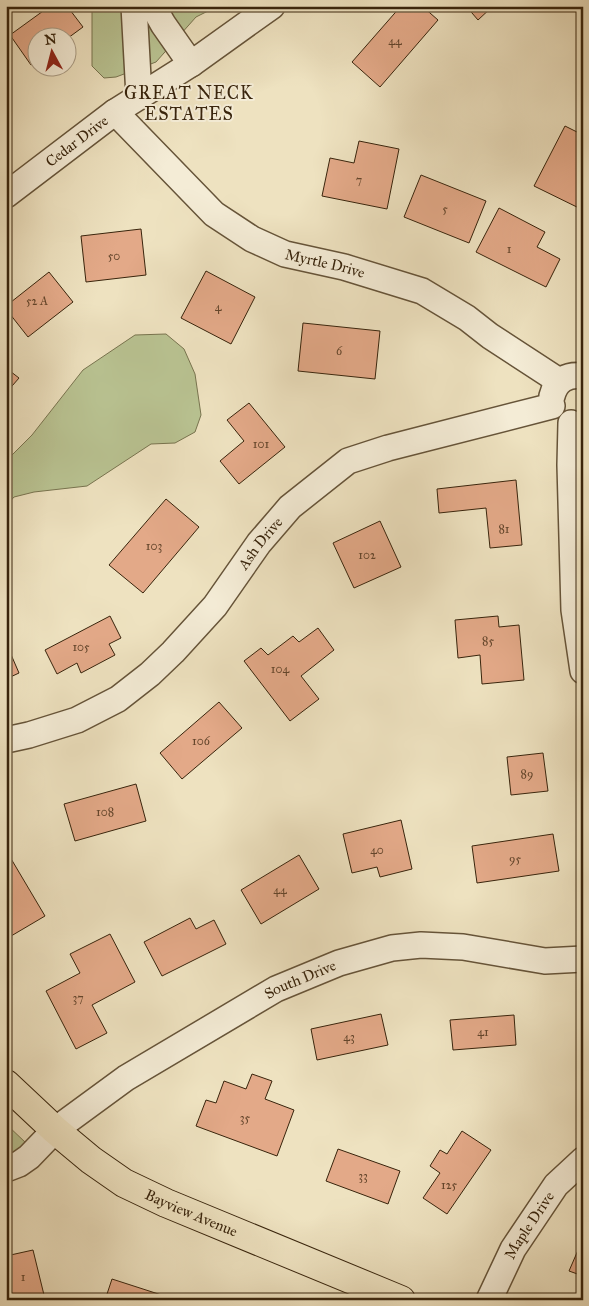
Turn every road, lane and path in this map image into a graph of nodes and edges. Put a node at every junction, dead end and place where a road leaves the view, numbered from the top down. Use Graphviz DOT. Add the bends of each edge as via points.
graph roads {
  1 [pos="134,6"];
  2 [pos="153,6"];
  3 [pos="272,6"];
  4 [pos="191,64"];
  5 [pos="139,96"];
  6 [pos="115,112"];
  7 [pos="6,195"];
  8 [pos="583,376"];
  9 [pos="559,381"];
  10 [pos="552,406"];
  11 [pos="577,423"];
  12 [pos="583,671"];
  13 [pos="6,740"];
  14 [pos="583,959"];
  15 [pos="6,1084"];
  16 [pos="55,1130"];
  17 [pos="583,1160"];
  18 [pos="6,1169"];
  19 [pos="364,1290"];
  20 [pos="401,1300"];
  21 [pos="489,1300"];
  1 -- 5 [label="street"];
  2 -- 4 [label="street"];
  3 -- 4 [label="street, Cedar Drive"];
  4 -- 5 [label="street, Cedar Drive"];
  5 -- 6 [label="street, Cedar Drive"];
  6 -- 7 [label="street, Cedar Drive"];
  6 -- 9 [label="street, Myrtle Drive" via="214,214 252,239 285,254 344,267 422,291"];
  8 -- 9 [label="street" via="574,375"];
  9 -- 10 [label="street" via="554,388"];
  10 -- 11 [label="street" via="560,418"];
  10 -- 13 [label="street, Ash Drive" via="348,461 290,507 259,543 215,606 150,674 118,699 78,720"];
  11 -- 12 [label="street" via="570,465 574,610"];
  14 -- 16 [label="street, South Drive" via="545,961 463,947 421,944 392,948 339,963 276,989 126,1078"];
  15 -- 16 [label="main road, Bayview Avenue"];
  16 -- 18 [label="street, South Drive" via="29,1157"];
  16 -- 19 [label="main road, Bayview Avenue" via="124,1183"];
  17 -- 21 [label="street, Maple Drive" via="556,1185 513,1249"];
  19 -- 20 [label="main road, Bayview Avenue"];
}
